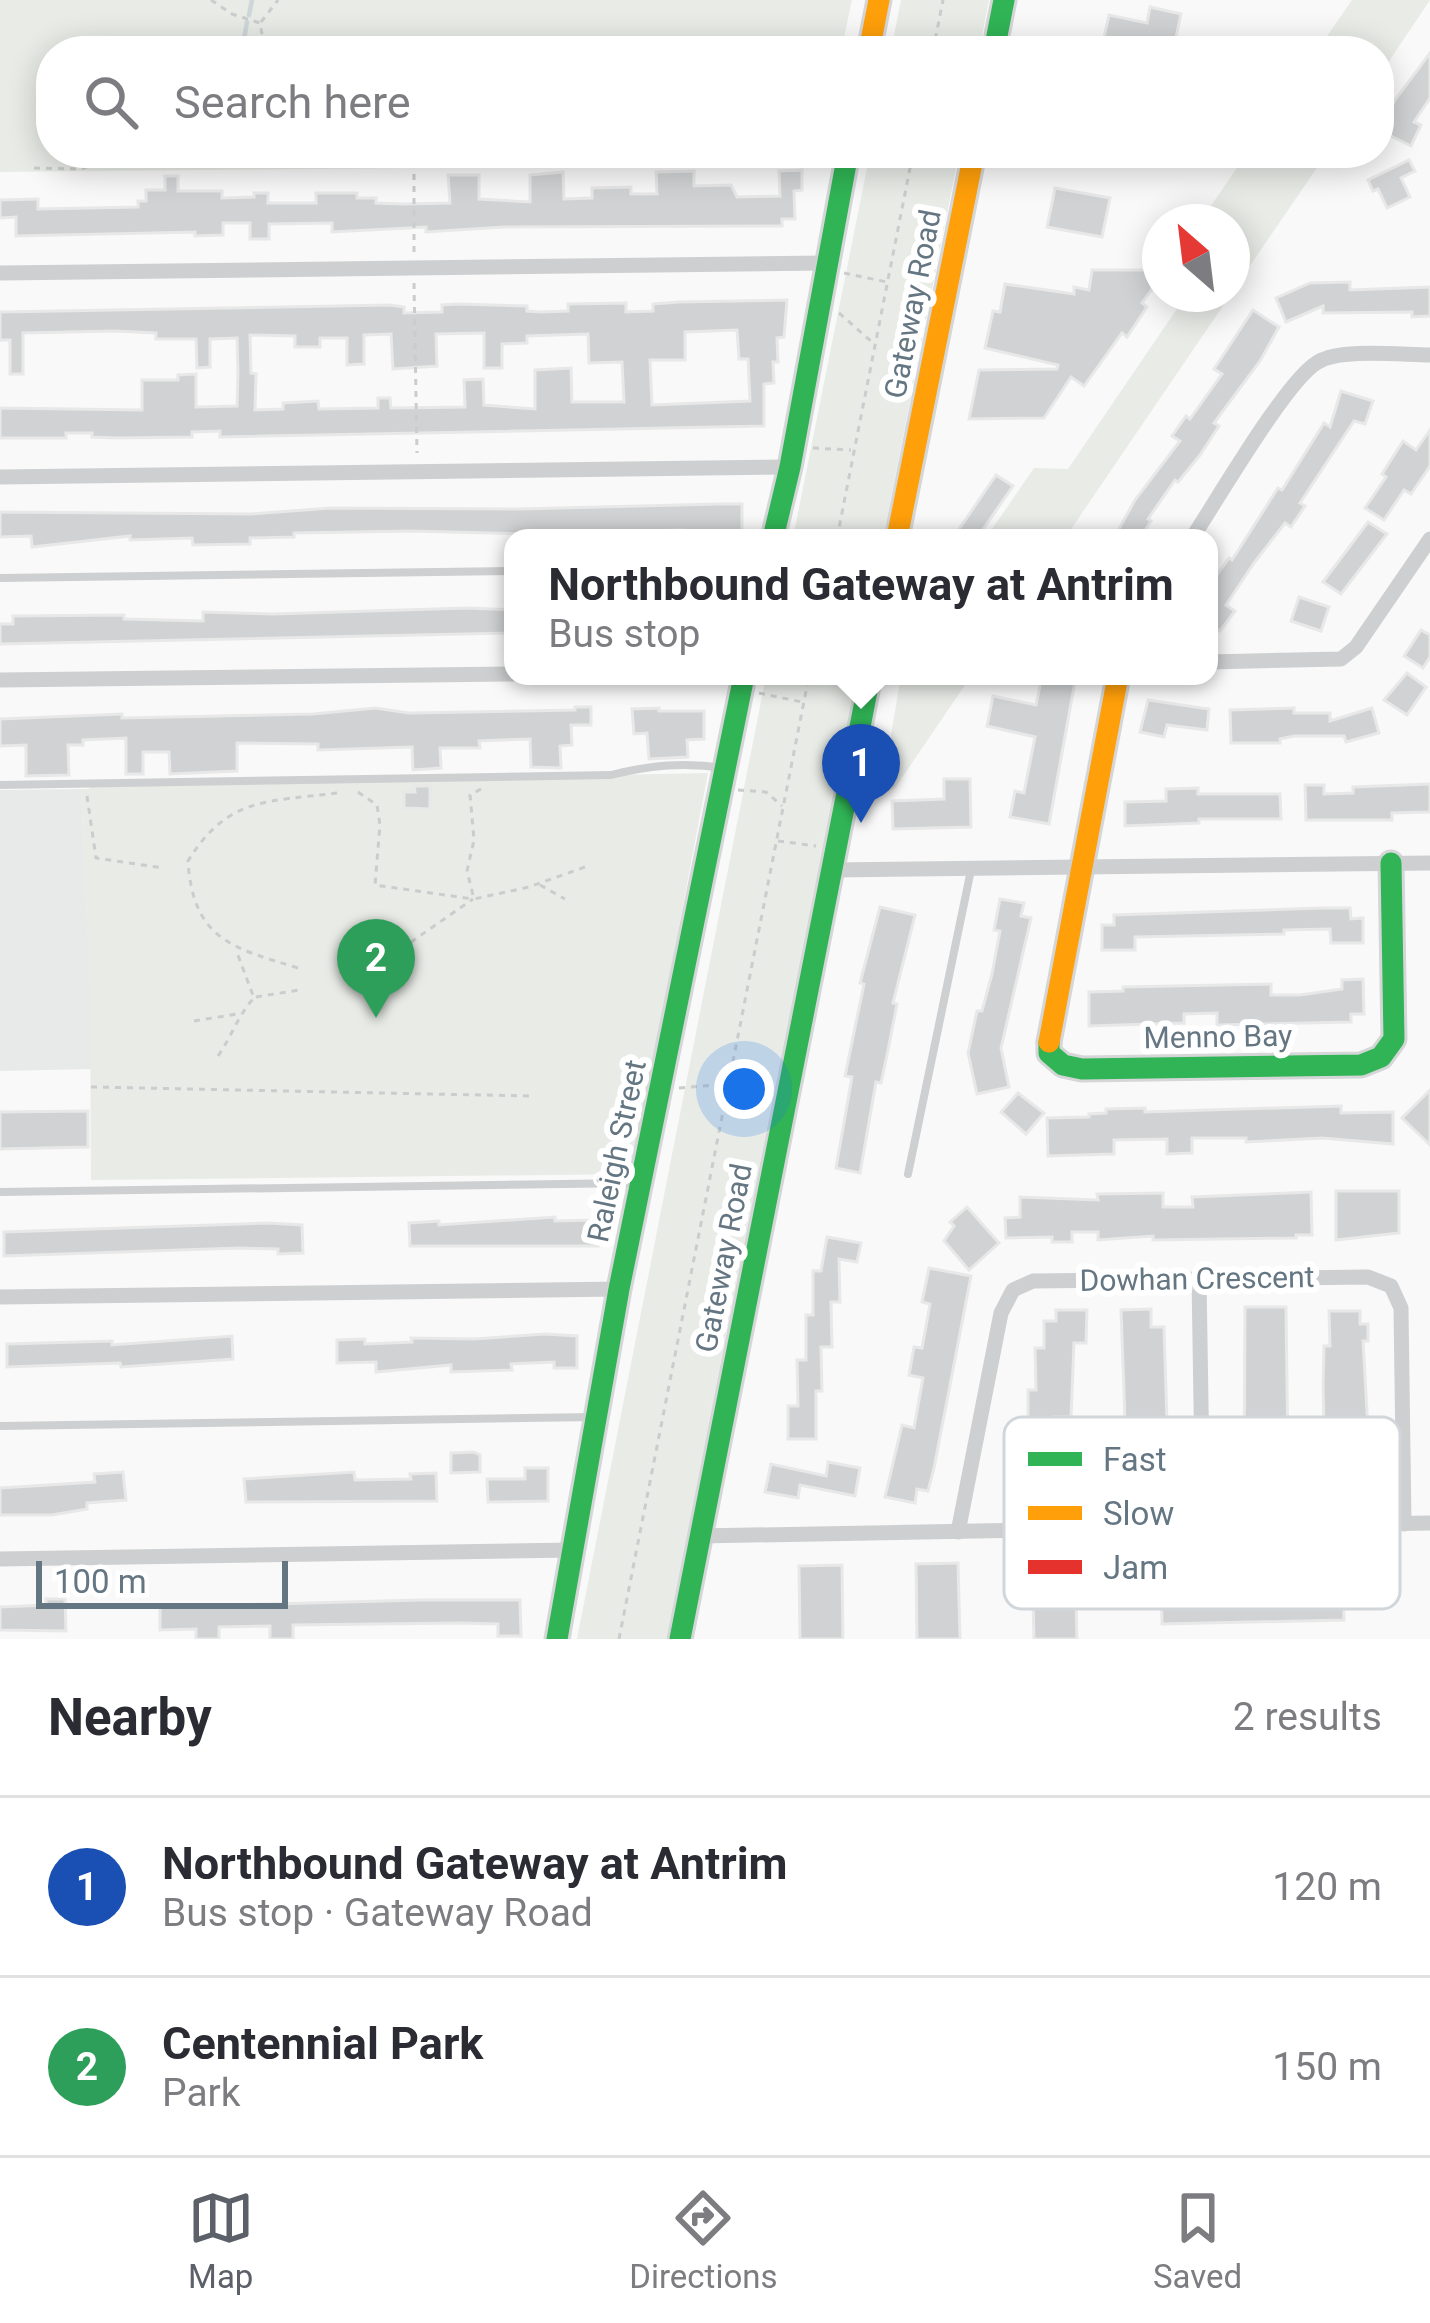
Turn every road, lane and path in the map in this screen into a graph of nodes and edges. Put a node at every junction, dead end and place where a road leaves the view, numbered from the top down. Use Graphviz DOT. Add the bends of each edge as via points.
graph roads {
  1 [pos="211,0"];
  2 [pos="278,0"];
  3 [pos="879,0"];
  4 [pos="943,0"];
  5 [pos="1004,0"];
  6 [pos="260,23"];
  7 [pos="262,36"];
  8 [pos="872,36"];
  9 [pos="936,36"];
  10 [pos="997,36"];
  11 [pos="34,168"];
  12 [pos="84,168"];
  13 [pos="845,168"];
  14 [pos="910,168"];
  15 [pos="971,168"];
  16 [pos="414,174"];
  17 [pos="414,260"];
  18 [pos="825,266"];
  19 [pos="0,273"];
  20 [pos="415,279"];
  21 [pos="887,282"];
  22 [pos="820,295"];
  23 [pos="875,344"];
  24 [pos="1430,355"];
  25 [pos="854,451"];
  26 [pos="417,455"];
  27 [pos="791,457"];
  28 [pos="0,477"];
  29 [pos="774,529"];
  30 [pos="839,529"];
  31 [pos="899,529"];
  32 [pos="1198,529"];
  33 [pos="1430,539"];
  34 [pos="504,571"];
  35 [pos="0,578"];
  36 [pos="1218,662"];
  37 [pos="504,674"];
  38 [pos="0,680"];
  39 [pos="747,685"];
  40 [pos="750,685"];
  41 [pos="807,685"];
  42 [pos="868,685"];
  43 [pos="1116,685"];
  44 [pos="804,703"];
  45 [pos="723,778"];
  46 [pos="80,783"];
  47 [pos="0,784"];
  48 [pos="495,790"];
  49 [pos="359,792"];
  50 [pos="337,793"];
  51 [pos="783,807"];
  52 [pos="777,841"];
  53 [pos="834,859"];
  54 [pos="1391,863"];
  55 [pos="1430,863"];
  56 [pos="585,867"];
  57 [pos="1082,867"];
  58 [pos="163,868"];
  59 [pos="971,869"];
  60 [pos="538,884"];
  61 [pos="473,899"];
  62 [pos="565,899"];
  63 [pos="235,948"];
  64 [pos="401,949"];
  65 [pos="298,968"];
  66 [pos="299,990"];
  67 [pos="254,998"];
  68 [pos="239,1014"];
  69 [pos="194,1021"];
  70 [pos="218,1056"];
  71 [pos="728,1084"];
  72 [pos="91,1088"];
  73 [pos="661,1091"];
  74 [pos="530,1096"];
  75 [pos="908,1174"];
  76 [pos="642,1183"];
  77 [pos="0,1192"];
  78 [pos="1199,1280"];
  79 [pos="619,1289"];
  80 [pos="0,1298"];
  81 [pos="596,1417"];
  82 [pos="1201,1417"];
  83 [pos="0,1426"];
  84 [pos="1430,1523"];
  85 [pos="1400,1524"];
  86 [pos="1404,1524"];
  87 [pos="1004,1531"];
  88 [pos="958,1532"];
  89 [pos="699,1536"];
  90 [pos="574,1550"];
  91 [pos="0,1559"];
  92 [pos="557,1639"];
  93 [pos="619,1639"];
  94 [pos="680,1639"];
  1 -- 6 [label="path"];
  2 -- 6 [label="path"];
  3 -- 8 [label="street"];
  4 -- 9 [label="path"];
  5 -- 10 [label="street"];
  6 -- 7 [label="path"];
  11 -- 12 [label="path"];
  13 -- 18 [label="street"];
  14 -- 21 [label="path"];
  15 -- 31 [label="street, Gateway Road"];
  16 -- 17 [label="path"];
  18 -- 19 [label="street"];
  18 -- 21 [label="path"];
  18 -- 22 [label="street"];
  20 -- 26 [label="path"];
  21 -- 23 [label="path"];
  22 -- 23 [label="path"];
  22 -- 27 [label="street"];
  23 -- 25 [label="path"];
  24 -- 32 [label="street" via="1318,362"];
  25 -- 27 [label="path"];
  25 -- 30 [label="path"];
  27 -- 28 [label="street"];
  27 -- 29 [label="street"];
  33 -- 36 [label="street" via="1341,659"];
  34 -- 35 [label="lane"];
  37 -- 38 [label="street"];
  39 -- 45 [label="street, Raleigh Street"];
  40 -- 44 [label="path"];
  41 -- 44 [label="path"];
  42 -- 53 [label="street, Gateway Road"];
  43 -- 57 [label="street"];
  44 -- 51 [label="path"];
  45 -- 46 [label="lane" via="693,764 611,775"];
  45 -- 51 [label="path"];
  45 -- 73 [label="street, Raleigh Street"];
  46 -- 47 [label="lane"];
  46 -- 58 [label="path" via="96,859"];
  48 -- 61 [label="path" via="470,795"];
  49 -- 61 [label="path" via="377,805 375,885"];
  50 -- 63 [label="path" via="240,807 197,847 190,883 215,937"];
  51 -- 52 [label="path"];
  52 -- 53 [label="path"];
  52 -- 71 [label="path"];
  53 -- 59 [label="street"];
  53 -- 89 [label="street, Gateway Road"];
  54 -- 55 [label="street"];
  54 -- 57 [label="street"];
  54 -- 57 [label="street, Menno Bay" via="1394,1039 1376,1061 1082,1069 1049,1053"];
  56 -- 60 [label="path"];
  57 -- 59 [label="street"];
  59 -- 75 [label="lane"];
  60 -- 61 [label="path"];
  60 -- 62 [label="path"];
  61 -- 64 [label="path"];
  63 -- 65 [label="path"];
  63 -- 67 [label="path"];
  66 -- 67 [label="path"];
  67 -- 68 [label="path"];
  68 -- 69 [label="path"];
  68 -- 70 [label="path"];
  71 -- 73 [label="path"];
  71 -- 93 [label="path"];
  72 -- 74 [label="path"];
  73 -- 76 [label="street, Raleigh Street"];
  76 -- 77 [label="lane"];
  76 -- 79 [label="street, Raleigh Street"];
  78 -- 82 [label="street"];
  78 -- 86 [label="street, Dowhan Crescent" via="1368,1277 1391,1286 1401,1308"];
  78 -- 88 [label="street, Dowhan Crescent" via="1034,1281 1013,1290 1001,1313"];
  79 -- 80 [label="street"];
  79 -- 81 [label="street, Raleigh Street"];
  81 -- 83 [label="lane"];
  81 -- 90 [label="street, Raleigh Street"];
  84 -- 86 [label="street"];
  85 -- 86 [label="street"];
  87 -- 88 [label="street"];
  88 -- 89 [label="street"];
  89 -- 94 [label="street, Gateway Road"];
  90 -- 91 [label="street"];
  90 -- 92 [label="street, Raleigh Street"];
}
